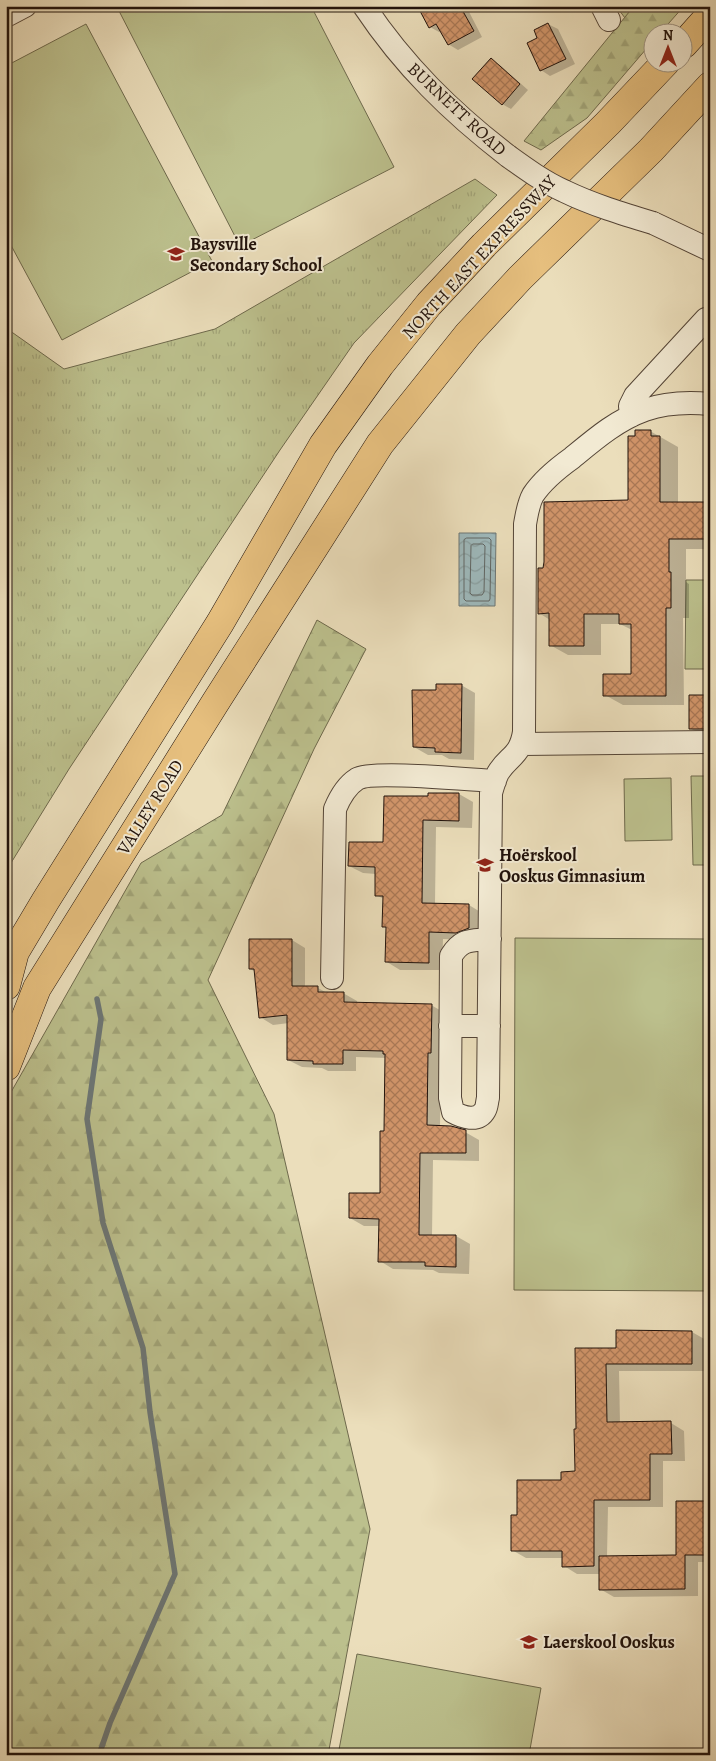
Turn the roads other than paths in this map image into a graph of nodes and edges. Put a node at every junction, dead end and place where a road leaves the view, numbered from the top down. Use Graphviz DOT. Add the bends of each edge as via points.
graph roads {
  1 [pos="25,6"];
  2 [pos="364,6"];
  3 [pos="710,15"];
  4 [pos="6,16"];
  5 [pos="694,33"];
  6 [pos="656,72"];
  7 [pos="710,86"];
  8 [pos="653,223"];
  9 [pos="710,233"];
  10 [pos="710,250"];
  11 [pos="706,319"];
  12 [pos="710,404"];
  13 [pos="631,416"];
  14 [pos="710,742"];
  15 [pos="522,744"];
  16 [pos="495,781"];
  17 [pos="490,939"];
  18 [pos="11,957"];
  19 [pos="332,978"];
  20 [pos="6,986"];
  21 [pos="450,1026"];
  22 [pos="489,1026"];
  23 [pos="6,1066"];
  1 -- 4 [label="street"];
  2 -- 8 [label="street, BURNETT ROAD, bridge" via="385,37 429,88 508,156 565,192"];
  3 -- 5 [label="highway"];
  6 -- 18 [label="highway, NORTH EAST EXPRESSWAY" via="484,245 429,304 380,364 323,446 220,623"];
  7 -- 23 [label="highway, VALLEY ROAD" via="468,334 380,444 37,988"];
  8 -- 9 [label="street"];
  8 -- 10 [label="street"];
  11 -- 13 [label="street" via="635,396 630,406"];
  12 -- 13 [label="street" via="676,403"];
  13 -- 15 [label="street" via="602,433 552,474 527,509"];
  14 -- 15 [label="street"];
  15 -- 16 [label="street"];
  16 -- 17 [label="street" via="491,793"];
  16 -- 19 [label="street" via="379,774 358,778 341,794 335,809"];
  17 -- 21 [label="street" via="466,941 457,946 451,956"];
  17 -- 22 [label="street"];
  18 -- 20 [label="highway"];
  21 -- 22 [label="street"];
  21 -- 22 [label="street" via="450,1098 453,1112 462,1118 476,1118 485,1110 488,1098"];
}
